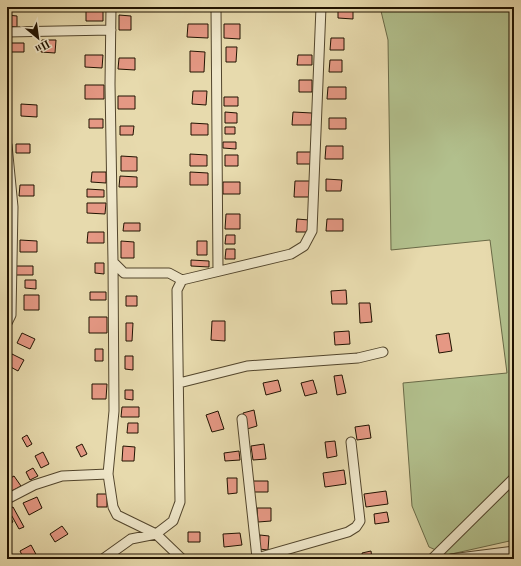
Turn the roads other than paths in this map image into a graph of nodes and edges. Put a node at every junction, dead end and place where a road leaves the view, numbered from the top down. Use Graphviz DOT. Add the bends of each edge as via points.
graph roads {
  1 [pos="111,7"];
  2 [pos="216,7"];
  3 [pos="321,7"];
  4 [pos="111,30"];
  5 [pos="7,32"];
  6 [pos="7,144"];
  7 [pos="113,262"];
  8 [pos="218,271"];
  9 [pos="182,280"];
  10 [pos="7,323"];
  11 [pos="383,352"];
  12 [pos="179,384"];
  13 [pos="242,420"];
  14 [pos="351,442"];
  15 [pos="108,474"];
  16 [pos="514,478"];
  17 [pos="7,499"];
  18 [pos="156,534"];
  19 [pos="514,551"];
  20 [pos="103,559"];
  21 [pos="182,559"];
  22 [pos="255,559"];
  23 [pos="432,559"];
  24 [pos="451,559"];
  1 -- 4 [label="street"];
  2 -- 8 [label="street"];
  3 -- 8 [label="street" via="312,231 304,246 291,254"];
  4 -- 5 [label="street"];
  4 -- 7 [label="street"];
  6 -- 10 [label="street" via="13,207 11,315"];
  7 -- 9 [label="street" via="124,273 169,272"];
  7 -- 15 [label="street" via="114,411"];
  8 -- 9 [label="street"];
  9 -- 12 [label="street" via="177,290"];
  11 -- 12 [label="street" via="358,358 247,366"];
  12 -- 18 [label="street" via="180,502 173,521"];
  13 -- 22 [label="street"];
  14 -- 22 [label="street" via="360,521 356,527 348,532"];
  15 -- 17 [label="street" via="62,476 34,485"];
  15 -- 18 [label="street" via="112,507 117,515"];
  16 -- 23 [label="street"];
  18 -- 20 [label="street" via="131,539"];
  18 -- 21 [label="street"];
  19 -- 24 [label="street"];
}
